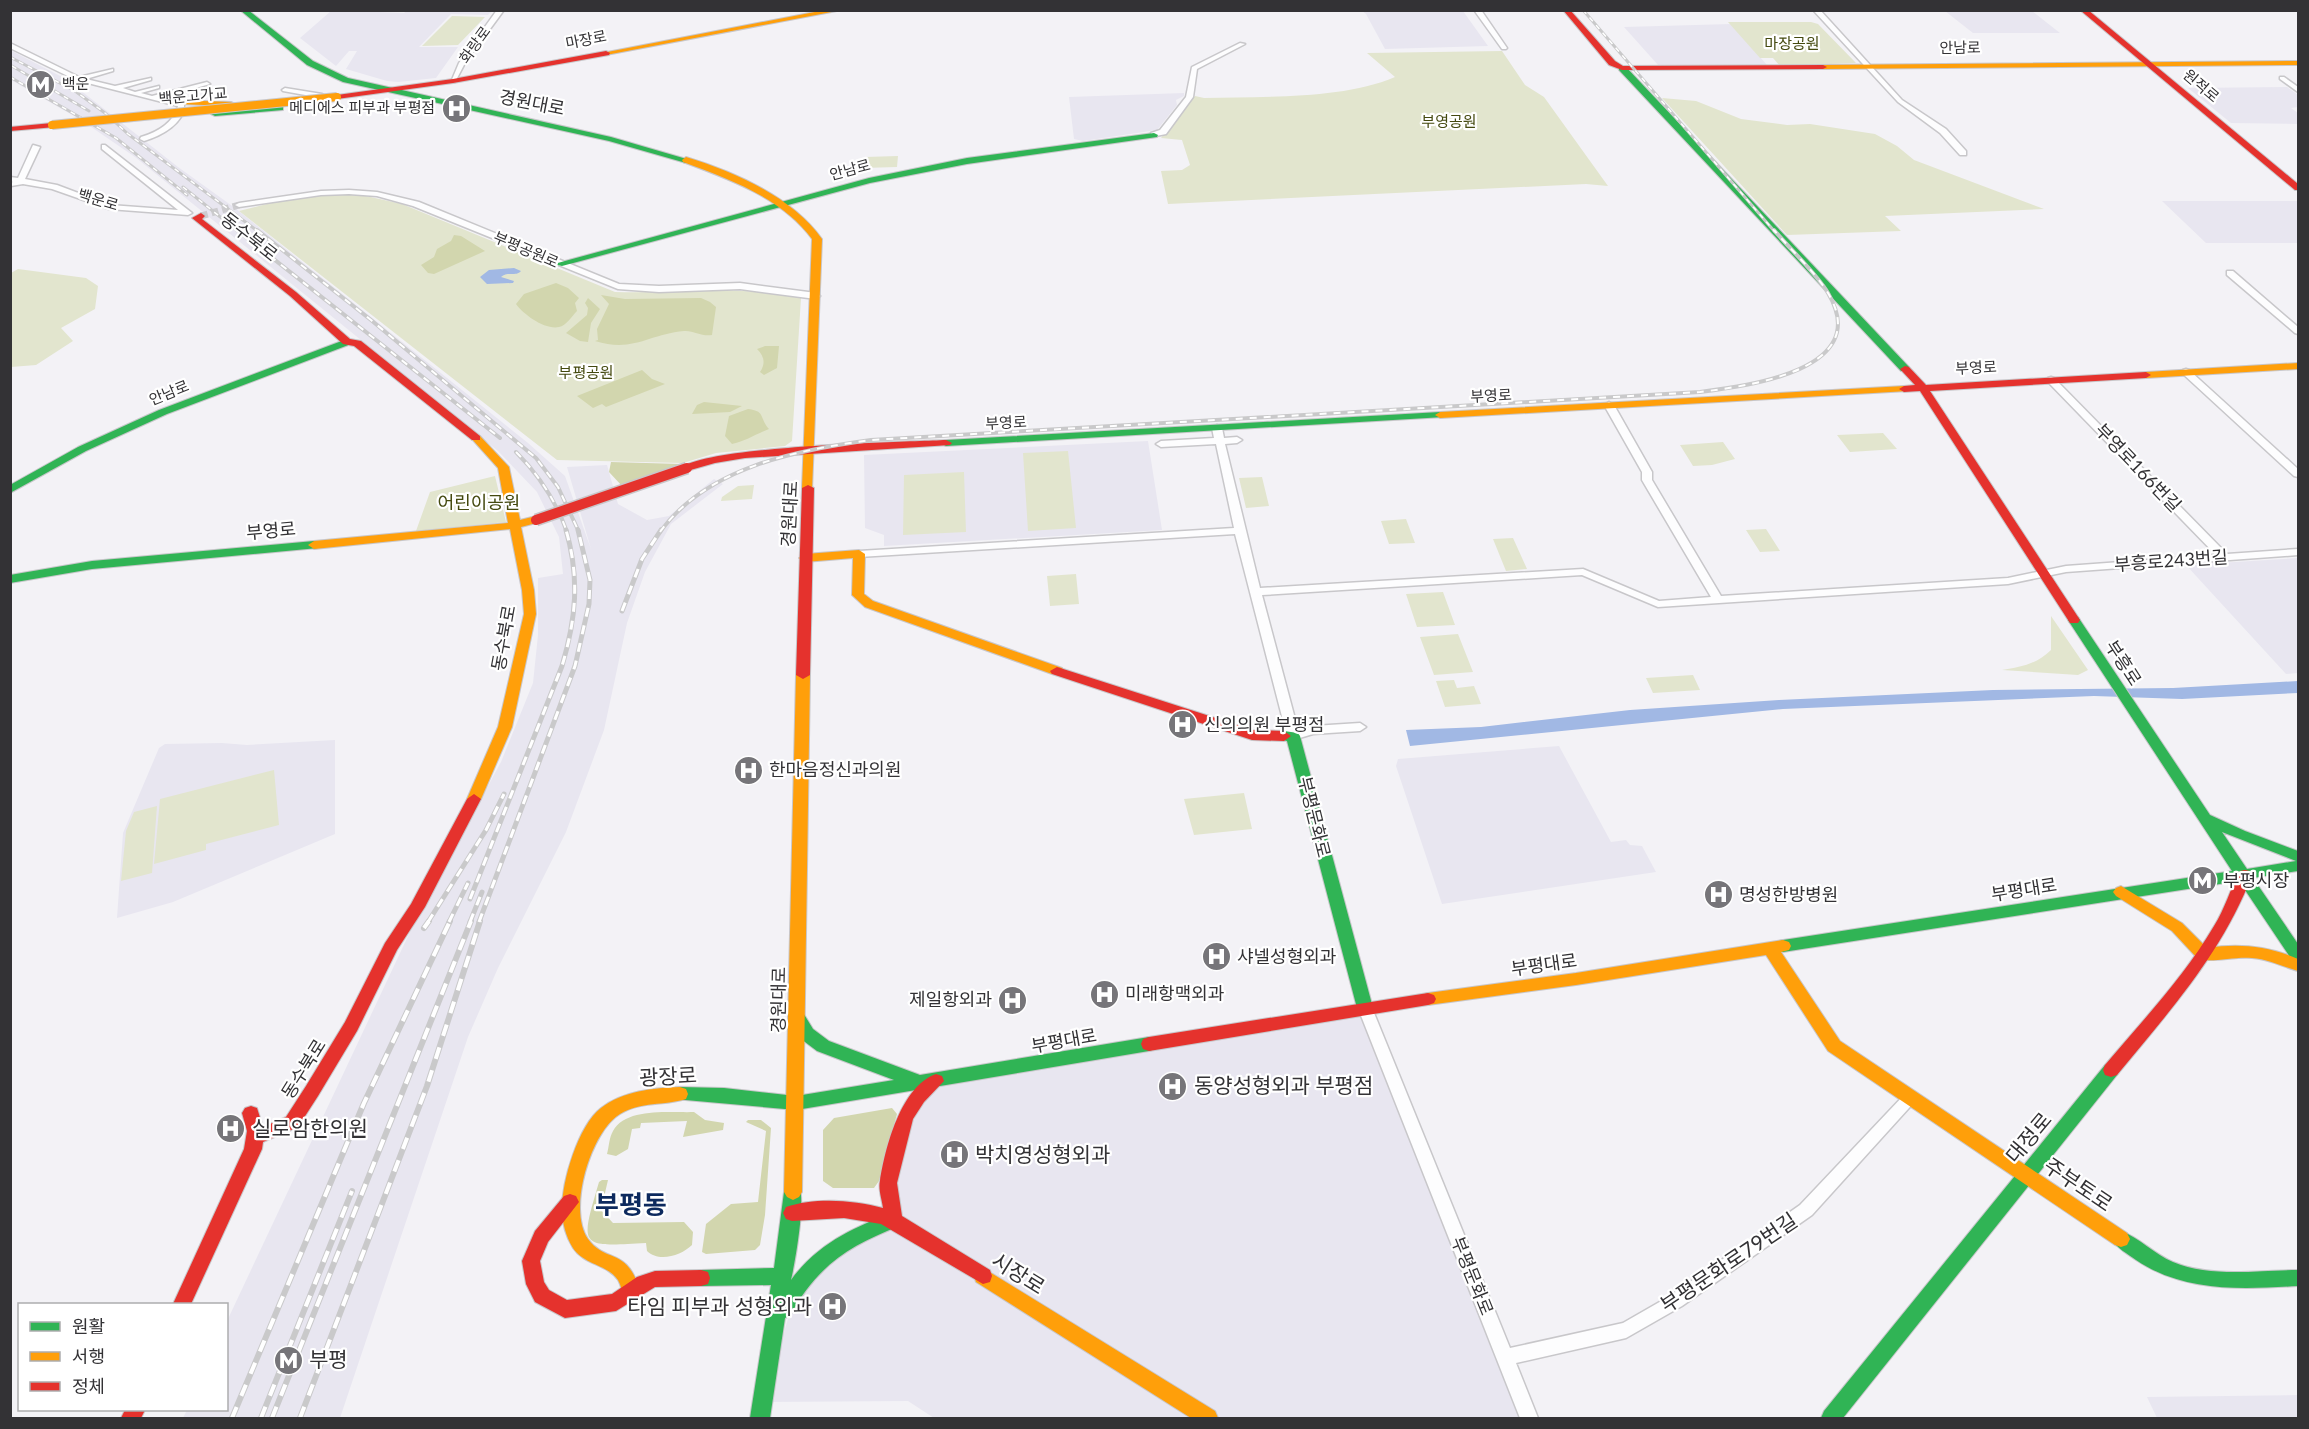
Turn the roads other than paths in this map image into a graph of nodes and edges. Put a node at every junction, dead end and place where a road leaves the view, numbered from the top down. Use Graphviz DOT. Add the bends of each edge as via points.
graph roads {
  1 [pos="243,10"];
  2 [pos="501,10"];
  3 [pos="839,10"];
  4 [pos="1477,10"];
  5 [pos="1566,10"];
  6 [pos="1816,10"];
  7 [pos="2083,10"];
  8 [pos="1242,44"];
  9 [pos="10,45"];
  10 [pos="1504,48"];
  11 [pos="462,63"];
  12 [pos="2148,63"];
  13 [pos="2298,63"];
  14 [pos="1868,66"];
  15 [pos="1622,68"];
  16 [pos="111,70"];
  17 [pos="497,73"];
  18 [pos="336,76"];
  19 [pos="2282,78"];
  20 [pos="78,79"];
  21 [pos="149,79"];
  22 [pos="453,81"];
  23 [pos="207,84"];
  24 [pos="157,87"];
  25 [pos="113,89"];
  26 [pos="285,90"];
  27 [pos="2298,90"];
  28 [pos="393,91"];
  29 [pos="134,93"];
  30 [pos="336,96"];
  31 [pos="422,97"];
  32 [pos="154,98"];
  33 [pos="172,102"];
  34 [pos="464,107"];
  35 [pos="177,117"];
  36 [pos="10,129"];
  37 [pos="1154,135"];
  38 [pos="144,139"];
  39 [pos="36,147"];
  40 [pos="105,147"];
  41 [pos="1963,153"];
  42 [pos="10,179"];
  43 [pos="21,180"];
  44 [pos="10,186"];
  45 [pos="2298,188"];
  46 [pos="780,205"];
  47 [pos="239,206"];
  48 [pos="195,216"];
  49 [pos="560,264"];
  50 [pos="2230,273"];
  51 [pos="816,296"];
  52 [pos="2298,331"];
  53 [pos="347,342"];
  54 [pos="2298,366"];
  55 [pos="2186,372"];
  56 [pos="2051,380"];
  57 [pos="1922,387"];
  58 [pos="1609,405"];
  59 [pos="1218,434"];
  60 [pos="1237,440"];
  61 [pos="1161,444"];
  62 [pos="811,451"];
  63 [pos="2298,474"];
  64 [pos="10,490"];
  65 [pos="515,525"];
  66 [pos="1240,531"];
  67 [pos="2298,552"];
  68 [pos="859,554"];
  69 [pos="2224,557"];
  70 [pos="805,558"];
  71 [pos="2044,575"];
  72 [pos="10,579"];
  73 [pos="1255,592"];
  74 [pos="1718,600"];
  75 [pos="1360,727"];
  76 [pos="1293,736"];
  77 [pos="2205,819"];
  78 [pos="2298,856"];
  79 [pos="2298,866"];
  80 [pos="2245,875"];
  81 [pos="2121,892"];
  82 [pos="1770,948"];
  83 [pos="2204,955"];
  84 [pos="2298,956"];
  85 [pos="2298,965"];
  86 [pos="1365,1008"];
  87 [pos="796,1016"];
  88 [pos="930,1082"];
  89 [pos="1910,1098"];
  90 [pos="796,1103"];
  91 [pos="251,1113"];
  92 [pos="257,1137"];
  93 [pos="2025,1175"];
  94 [pos="570,1202"];
  95 [pos="792,1213"];
  96 [pos="894,1220"];
  97 [pos="783,1276"];
  98 [pos="2298,1278"];
  99 [pos="631,1291"];
  100 [pos="183,1303"];
  101 [pos="775,1330"];
  102 [pos="1505,1357"];
  103 [pos="760,1419"];
  104 [pos="1208,1419"];
  105 [pos="1529,1419"];
  106 [pos="1831,1419"];
  1 -- 18 [label="main road, 경원대로" via="311,63"];
  2 -- 11 [label="street, 화랑로"];
  3 -- 17 [label="main road, 마장로"];
  4 -- 10 [label="street"];
  5 -- 15 [label="main road" via="1612,63"];
  6 -- 14 [label="street"];
  7 -- 12 [label="main road, 원적로"];
  8 -- 37 [label="street" via="1194,68 1189,96 1163,132"];
  9 -- 20 [label="street"];
  11 -- 17 [label="main road" via="470,71"];
  11 -- 22 [label="street, 화랑로"];
  12 -- 13 [label="main road, 안남로"];
  12 -- 14 [label="main road, 안남로"];
  12 -- 45 [label="main road, 원적로"];
  14 -- 15 [label="main road, 안남로"];
  14 -- 41 [label="street" via="1900,101 1943,131"];
  15 -- 57 [label="main road, 부흥로"];
  16 -- 20 [label="street"];
  17 -- 22 [label="main road, 마장로"];
  18 -- 28 [label="main road, 경원대로"];
  18 -- 30 [label="main road" via="345,89"];
  19 -- 27 [label="street"];
  20 -- 25 [label="street"];
  21 -- 25 [label="street"];
  22 -- 28 [label="main road, 마장로"];
  22 -- 34 [label="main road"];
  23 -- 32 [label="street"];
  24 -- 29 [label="street"];
  25 -- 29 [label="street"];
  26 -- 30 [label="street"];
  28 -- 30 [label="main road, 마장로"];
  28 -- 31 [label="main road, 경원대로"];
  29 -- 32 [label="street"];
  29 -- 33 [label="street" via="130,99 135,103"];
  30 -- 31 [label="main road"];
  30 -- 33 [label="main road" via="254,103"];
  30 -- 35 [label="main road" via="328,102"];
  30 -- 36 [label="main road, 백운고가교, bridge"];
  31 -- 34 [label="main road, 경원대로"];
  32 -- 33 [label="street"];
  33 -- 35 [label="street" via="183,106"];
  34 -- 46 [label="main road, 경원대로" via="627,141 698,162 747,184"];
  35 -- 38 [label="street" via="158,135"];
  37 -- 46 [label="main road, 안남로" via="967,161"];
  39 -- 43 [label="street"];
  40 -- 48 [label="street, 동수북로"];
  42 -- 43 [label="street, 백운로"];
  43 -- 44 [label="street"];
  43 -- 48 [label="street, 백운로" via="109,207"];
  46 -- 49 [label="main road, 안남로"];
  46 -- 51 [label="main road, 경원대로" via="809,227 817,239"];
  47 -- 49 [label="street, 부평공원로" via="338,192 386,195"];
  48 -- 53 [label="main road, 동수북로"];
  49 -- 51 [label="street, 부평공원로" via="625,288 740,286"];
  50 -- 52 [label="street"];
  51 -- 62 [label="main road, 경원대로"];
  53 -- 64 [label="main road, 안남로" via="163,412 82,449"];
  53 -- 65 [label="main road, 동수북로" via="357,343 498,460 507,478"];
  54 -- 55 [label="main road, 부영로"];
  55 -- 56 [label="main road, 부영로"];
  55 -- 63 [label="street"];
  56 -- 57 [label="main road, 부영로"];
  56 -- 69 [label="street, 부영로166번길"];
  57 -- 58 [label="main road, 부영로"];
  57 -- 71 [label="main road, 부흥로"];
  58 -- 59 [label="main road, 부영로"];
  58 -- 74 [label="street" via="1647,472 1647,480"];
  59 -- 60 [label="street"];
  59 -- 61 [label="street"];
  59 -- 62 [label="main road, 부영로"];
  59 -- 66 [label="street"];
  62 -- 65 [label="main road, 부영로, bridge" via="714,460"];
  62 -- 70 [label="main road, 경원대로"];
  65 -- 72 [label="main road, 부영로" via="92,565"];
  65 -- 92 [label="main road, 동수북로" via="530,614 498,746 417,907 312,1091 292,1122"];
  66 -- 68 [label="street"];
  66 -- 73 [label="street"];
  67 -- 69 [label="street, 부흥로243번길"];
  68 -- 70 [label="main road"];
  68 -- 76 [label="main road" via="857,592 873,606 1252,735"];
  69 -- 71 [label="street, 부흥로243번길" via="2066,568"];
  70 -- 87 [label="main road, 경원대로"];
  71 -- 74 [label="street, 부흥로243번길" via="2008,582"];
  71 -- 77 [label="main road, 부흥로"];
  73 -- 74 [label="street, 부흥로243번길" via="1583,572 1658,604"];
  73 -- 76 [label="street"];
  75 -- 76 [label="street" via="1313,730"];
  76 -- 86 [label="main road, 부평문화로"];
  77 -- 78 [label="main road"];
  77 -- 80 [label="main road, 부흥로"];
  79 -- 80 [label="main road, 부평대로"];
  80 -- 81 [label="main road, 부평대로"];
  80 -- 83 [label="main road, 대정로" via="2236,904"];
  80 -- 84 [label="main road, 부흥로"];
  81 -- 82 [label="main road, 부평대로"];
  81 -- 83 [label="main road" via="2172,921"];
  82 -- 86 [label="main road, 부평대로"];
  82 -- 89 [label="main road, 주부토로" via="1834,1046"];
  83 -- 85 [label="main road" via="2228,949 2275,953"];
  83 -- 93 [label="main road, 대정로"];
  86 -- 88 [label="main road, 부평대로"];
  86 -- 102 [label="street, 부평문화로"];
  87 -- 88 [label="main road" via="807,1034 823,1046"];
  87 -- 90 [label="main road, 경원대로"];
  88 -- 90 [label="main road, 부평대로"];
  88 -- 96 [label="main road" via="905,1117 888,1184"];
  89 -- 93 [label="main road, 주부토로"];
  89 -- 102 [label="street, 부평문화로79번길" via="1806,1210 1676,1301 1626,1330"];
  90 -- 94 [label="main road, 광장로" via="739,1096 651,1095 619,1104 592,1129"];
  90 -- 95 [label="main road, 경원대로"];
  91 -- 92 [label="main road"];
  92 -- 100 [label="main road"];
  93 -- 98 [label="main road, 주부토로" via="2168,1269 2206,1277"];
  93 -- 106 [label="main road, 대정로"];
  94 -- 99 [label="main road, 광장로" via="575,1233 584,1250 620,1269"];
  94 -- 99 [label="main road, 광장로" via="541,1237 531,1261 535,1284 542,1296 565,1309 616,1302"];
  95 -- 96 [label="main road, 시장로" via="858,1208"];
  95 -- 97 [label="main road, 경원대로"];
  96 -- 101 [label="main road" via="869,1227 816,1261 788,1299"];
  96 -- 104 [label="main road, 시장로"];
  97 -- 99 [label="main road, 광장로" via="666,1277"];
  97 -- 101 [label="main road, 경원대로"];
  101 -- 103 [label="main road, 경원대로"];
  102 -- 105 [label="street, 부평문화로"];
}
